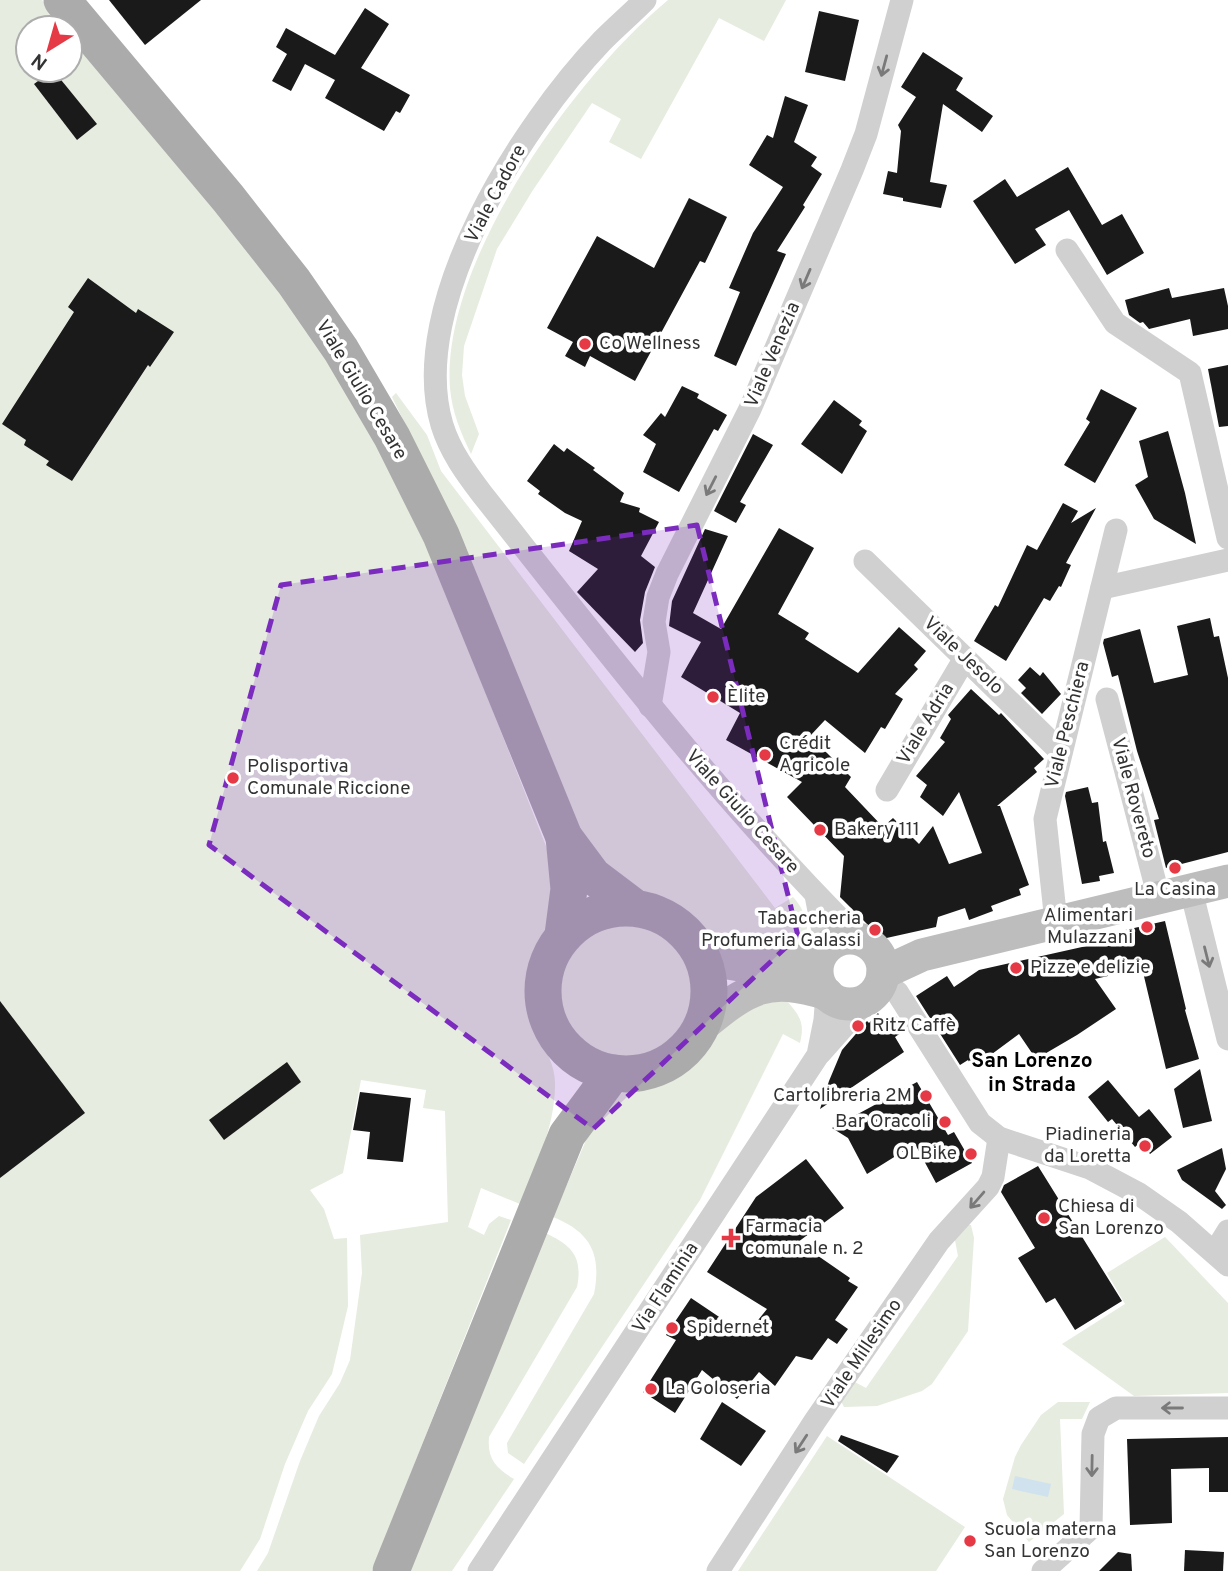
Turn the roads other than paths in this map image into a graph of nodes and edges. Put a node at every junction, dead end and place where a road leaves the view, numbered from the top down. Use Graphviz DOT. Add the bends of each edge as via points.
graph roads {
  1 [pos="62,0"];
  2 [pos="645,0"];
  3 [pos="902,0"];
  4 [pos="1067,250"];
  5 [pos="442,426"];
  6 [pos="1116,530"];
  7 [pos="1228,538"];
  8 [pos="1228,560"];
  9 [pos="865,561"];
  10 [pos="1102,588"];
  11 [pos="965,658"];
  12 [pos="1107,699"];
  13 [pos="650,706"];
  14 [pos="1061,752"];
  15 [pos="887,790"];
  16 [pos="564,838"];
  17 [pos="1228,881"];
  18 [pos="1191,890"];
  19 [pos="816,895"];
  20 [pos="1159,898"];
  21 [pos="634,907"];
  22 [pos="1056,922"];
  23 [pos="563,935"];
  24 [pos="823,952"];
  25 [pos="703,959"];
  26 [pos="874,969"];
  27 [pos="827,994"];
  28 [pos="702,1026"];
  29 [pos="1228,1039"];
  30 [pos="569,1052"];
  31 [pos="818,1055"];
  32 [pos="613,1073"];
  33 [pos="567,1135"];
  34 [pos="999,1138"];
  35 [pos="1228,1231"];
  36 [pos="1222,1258"];
  37 [pos="1228,1408"];
  38 [pos="391,1571"];
  39 [pos="479,1571"];
  40 [pos="718,1571"];
  41 [pos="1043,1571"];
  1 -- 16 [label="main road, Viale Giulio Cesare" via="228,198 341,350 441,535"];
  2 -- 5 [label="street, Viale Cadore" via="602,41 533,128 474,232 452,283 438,333 435,391"];
  3 -- 13 [label="street, Viale Venezia, one-way" via="852,170 750,410 658,597 654,622 659,652"];
  4 -- 7 [label="street" via="1115,323 1190,373"];
  5 -- 13 [label="street, Viale Giulio Cesare" via="458,461 482,494"];
  6 -- 10 [label="street, Viale Peschiera"];
  8 -- 10 [label="street"];
  9 -- 11 [label="street, Viale Jesolo"];
  10 -- 14 [label="street, Viale Peschiera"];
  11 -- 14 [label="street, Viale Jesolo"];
  11 -- 15 [label="street, Viale Adria"];
  12 -- 20 [label="street, Viale Rovereto"];
  13 -- 19 [label="street, Viale Giulio Cesare"];
  14 -- 22 [label="street, Viale Peschiera" via="1045,819"];
  16 -- 21 [label="main road, Viale Giulio Cesare" via="593,876"];
  16 -- 23 [label="main road, Viale Giulio Cesare" via="569,889"];
  17 -- 18 [label="main road"];
  18 -- 20 [label="main road"];
  18 -- 29 [label="street, one-way"];
  19 -- 24 [label="street"];
  19 -- 26 [label="street, Viale Giulio Cesare"];
  20 -- 22 [label="main road"];
  21 -- 23 [label="main road" via="595,913"];
  21 -- 25 [label="main road" via="676,924"];
  22 -- 26 [label="main road"];
  23 -- 30 [label="main road" via="547,963 542,994 550,1026"];
  24 -- 25 [label="main road" via="782,965 746,966"];
  24 -- 26 [label="main road" via="843,938"];
  24 -- 27 [label="main road" via="817,977"];
  25 -- 28 [label="main road" via="710,992"];
  26 -- 27 [label="main road" via="858,1003 846,1004"];
  26 -- 31 [label="street"];
  26 -- 34 [label="street, Viale Giulio Cesare" via="897,992 980,1123"];
  27 -- 28 [label="main road" via="783,984 752,991"];
  27 -- 31 [label="street, Via Flaminia"];
  28 -- 32 [label="main road" via="681,1055 666,1065 631,1074"];
  30 -- 32 [label="main road"];
  30 -- 33 [label="main road"];
  31 -- 39 [label="street, Via Flaminia"];
  32 -- 33 [label="main road"];
  33 -- 38 [label="main road"];
  34 -- 36 [label="street" via="1090,1168 1139,1194"];
  34 -- 40 [label="street, Viale Millesimo, one-way" via="988,1187 939,1241"];
  35 -- 36 [label="street"];
  37 -- 41 [label="street, one-way" via="1116,1408 1099,1418 1093,1434 1091,1528"];
}
